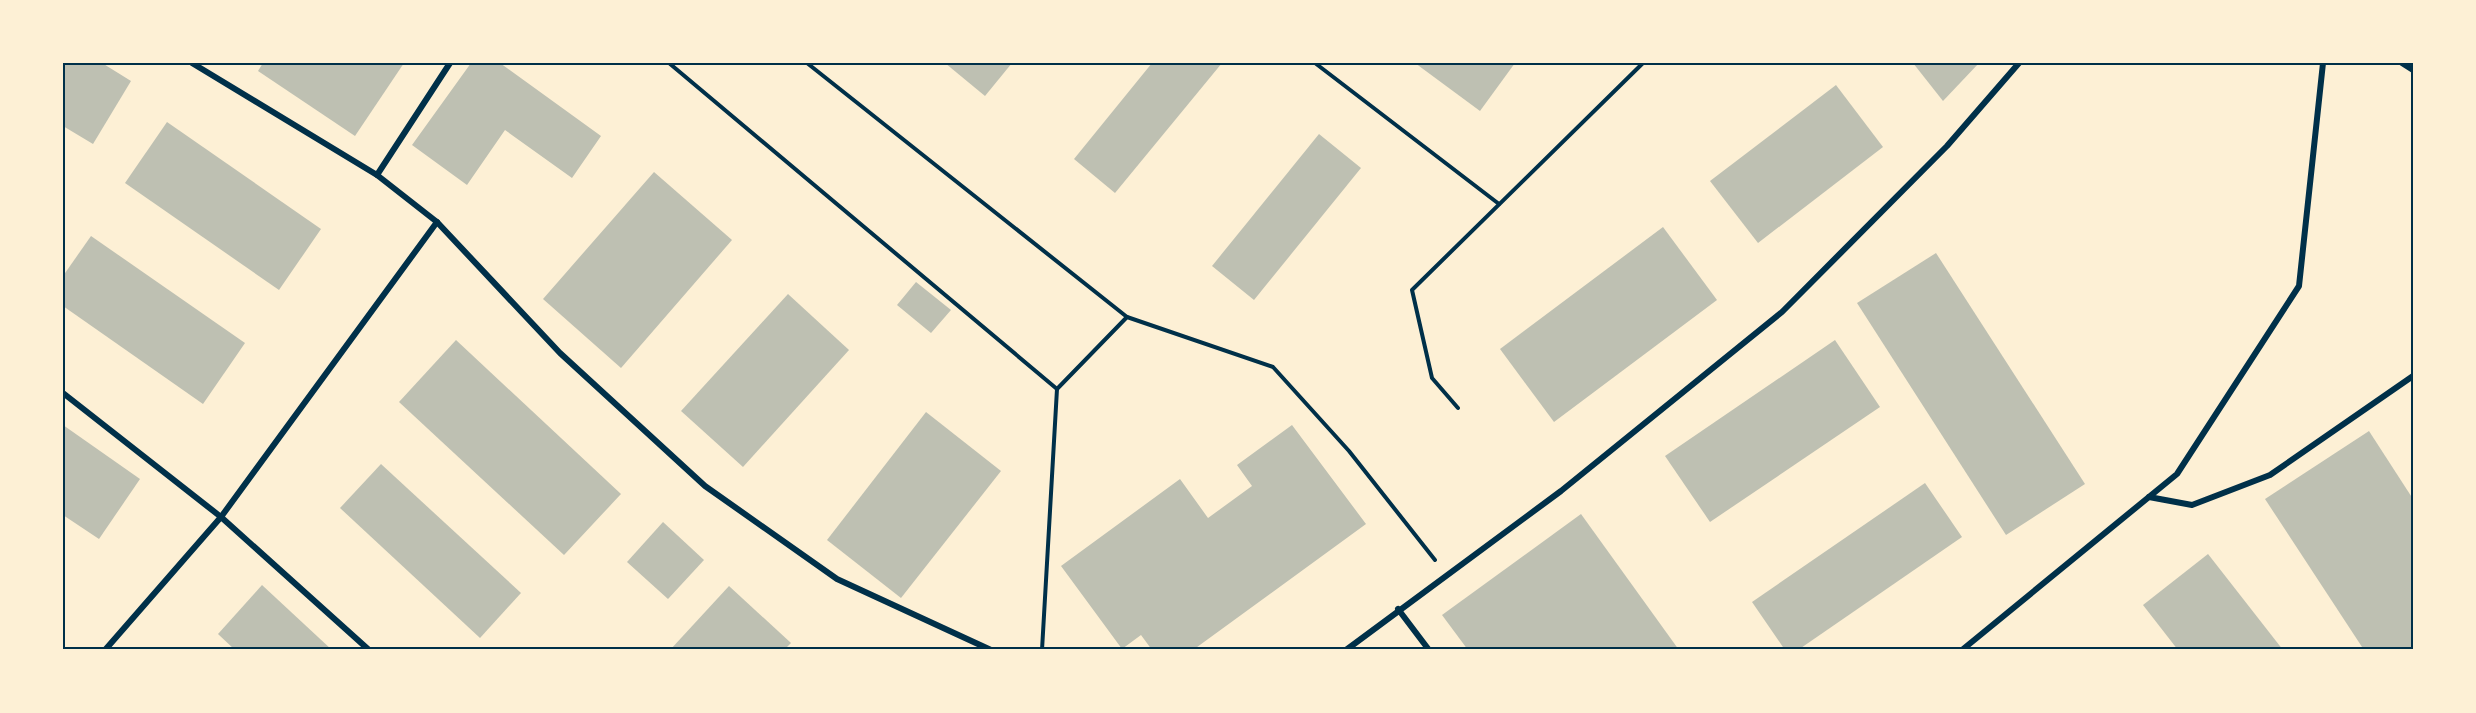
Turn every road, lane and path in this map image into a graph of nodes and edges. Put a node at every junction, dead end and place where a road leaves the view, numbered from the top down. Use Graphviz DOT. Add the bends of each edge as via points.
graph roads {
  1 [pos="192,63"];
  2 [pos="450,63"];
  3 [pos="669,63"];
  4 [pos="807,63"];
  5 [pos="1314,63"];
  6 [pos="1643,63"];
  7 [pos="2019,63"];
  8 [pos="2323,63"];
  9 [pos="2402,63"];
  10 [pos="2413,70"];
  11 [pos="377,175"];
  12 [pos="1499,204"];
  13 [pos="437,222"];
  14 [pos="1127,317"];
  15 [pos="2413,376"];
  16 [pos="1057,389"];
  17 [pos="63,393"];
  18 [pos="1458,408"];
  19 [pos="2150,496"];
  20 [pos="221,517"];
  21 [pos="1446,574"];
  22 [pos="1398,609"];
  23 [pos="105,650"];
  24 [pos="369,650"];
  25 [pos="990,650"];
  26 [pos="1042,650"];
  27 [pos="1346,650"];
  28 [pos="1429,650"];
  29 [pos="1962,650"];
  1 -- 11 [label="street"];
  2 -- 11 [label="street"];
  3 -- 16 [label="path"];
  4 -- 14 [label="path"];
  5 -- 12 [label="path"];
  6 -- 12 [label="path"];
  7 -- 21 [label="street" via="1947,146 1782,312 1562,491"];
  8 -- 19 [label="street" via="2299,286 2177,474"];
  9 -- 10 [label="street"];
  11 -- 13 [label="street"];
  12 -- 18 [label="path" via="1412,290 1432,378"];
  13 -- 20 [label="street"];
  13 -- 25 [label="street" via="560,353 705,486 837,579"];
  14 -- 16 [label="path"];
  14 -- 21 [label="path" via="1273,367 1349,452"];
  15 -- 19 [label="street" via="2270,475 2192,505"];
  16 -- 26 [label="path"];
  17 -- 20 [label="street"];
  19 -- 29 [label="street"];
  20 -- 23 [label="street"];
  20 -- 24 [label="street"];
  21 -- 22 [label="street"];
  22 -- 27 [label="street"];
  22 -- 28 [label="street"];
}
